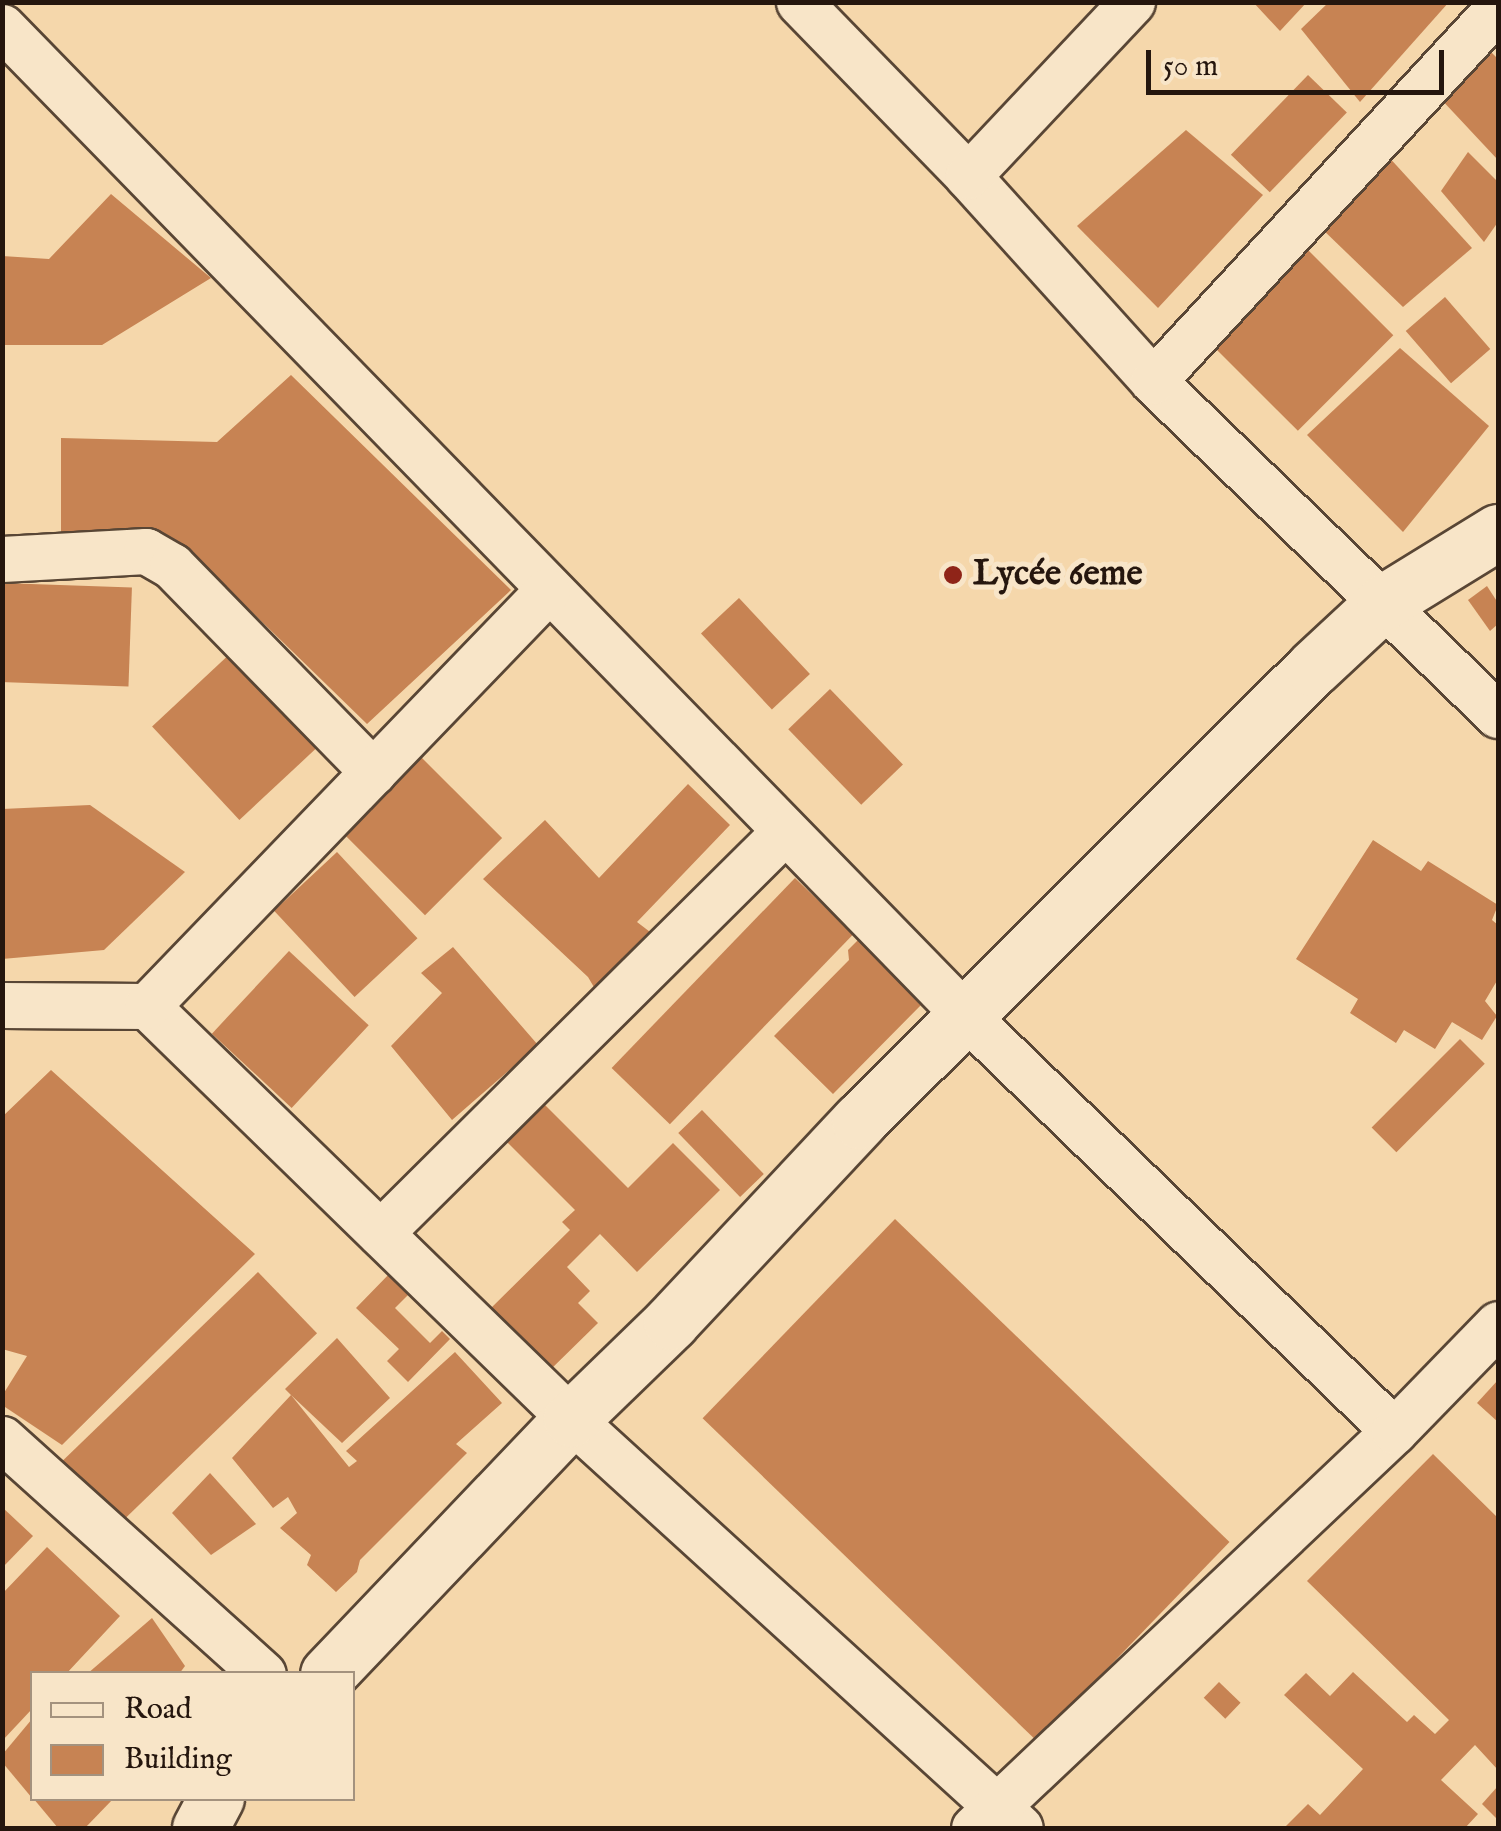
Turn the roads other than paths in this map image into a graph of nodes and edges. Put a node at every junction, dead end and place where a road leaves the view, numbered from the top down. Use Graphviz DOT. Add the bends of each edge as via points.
graph roads {
  1 [pos="799,2"];
  2 [pos="1132,2"];
  3 [pos="1498,8"];
  4 [pos="2,27"];
  5 [pos="968,176"];
  6 [pos="1154,381"];
  7 [pos="1498,532"];
  8 [pos="2,558"];
  9 [pos="547,591"];
  10 [pos="1384,602"];
  11 [pos="1498,715"];
  12 [pos="374,772"];
  13 [pos="784,832"];
  14 [pos="2,1005"];
  15 [pos="147,1006"];
  16 [pos="966,1016"];
  17 [pos="380,1233"];
  18 [pos="1498,1324"];
  19 [pos="571,1419"];
  20 [pos="1394,1431"];
  21 [pos="2,1439"];
  22 [pos="260,1671"];
  23 [pos="331,1671"];
  24 [pos="214,1801"];
  25 [pos="997,1820"];
  26 [pos="200,1828"];
  1 -- 5 [label="street"];
  2 -- 5 [label="street"];
  3 -- 6 [label="street"];
  4 -- 9 [label="street"];
  5 -- 6 [label="street"];
  6 -- 10 [label="street"];
  7 -- 10 [label="street"];
  8 -- 12 [label="street" via="146,550 172,566"];
  9 -- 12 [label="street"];
  9 -- 13 [label="street"];
  10 -- 11 [label="street"];
  10 -- 16 [label="street"];
  12 -- 15 [label="street"];
  13 -- 16 [label="street"];
  13 -- 17 [label="street"];
  14 -- 15 [label="street"];
  15 -- 17 [label="street"];
  16 -- 19 [label="street"];
  16 -- 20 [label="street"];
  17 -- 19 [label="street"];
  18 -- 20 [label="street"];
  19 -- 23 [label="street"];
  19 -- 25 [label="street"];
  20 -- 25 [label="street"];
  21 -- 22 [label="street"];
  24 -- 26 [label="street"];
}
